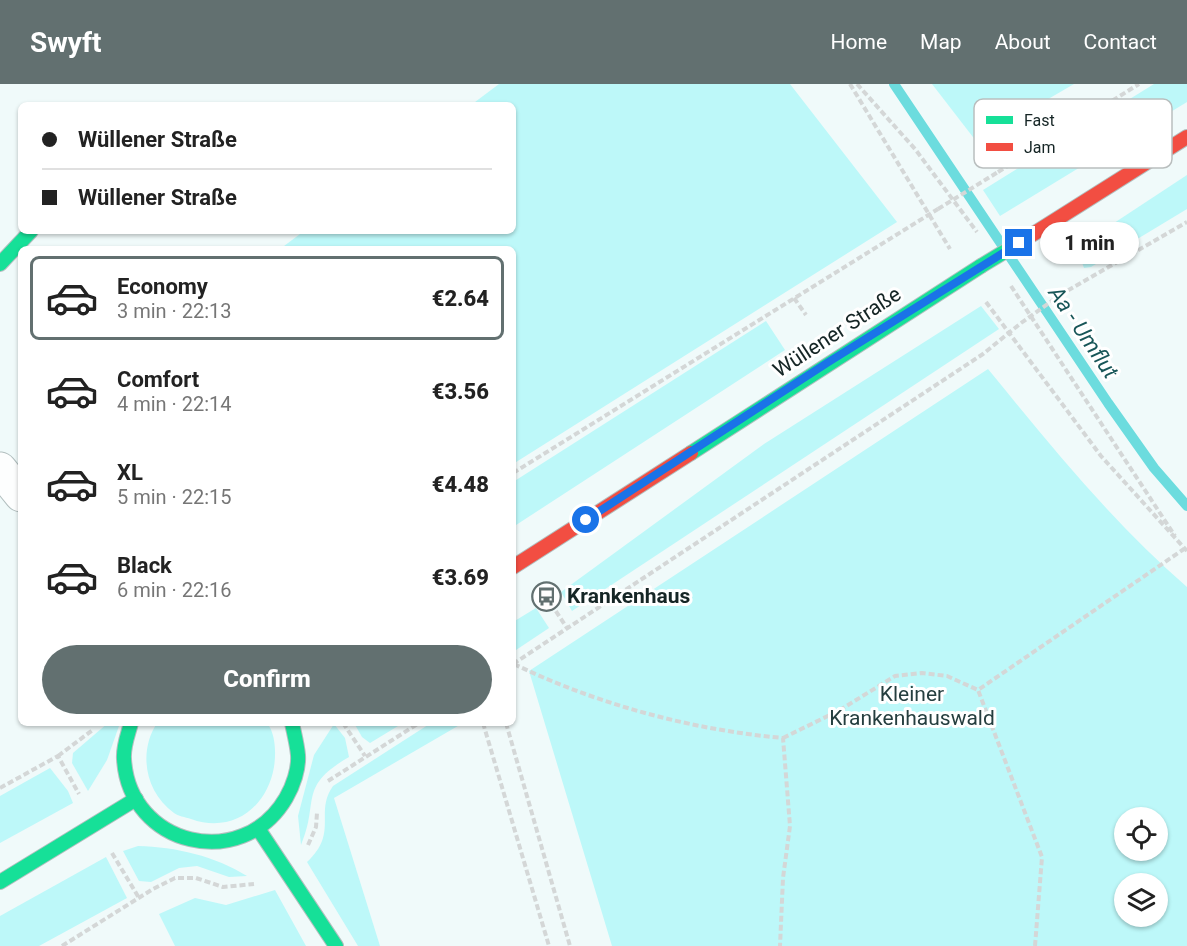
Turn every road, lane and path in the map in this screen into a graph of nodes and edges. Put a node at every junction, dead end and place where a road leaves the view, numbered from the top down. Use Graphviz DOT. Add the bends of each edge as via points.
graph roads {
  1 [pos="850,84"];
  2 [pos="857,84"];
  3 [pos="1139,84"];
  4 [pos="1115,99"];
  5 [pos="1187,137"];
  6 [pos="1172,146"];
  7 [pos="1004,168"];
  8 [pos="1138,168"];
  9 [pos="928,216"];
  10 [pos="1187,222"];
  11 [pos="28,234"];
  12 [pos="978,234"];
  13 [pos="0,264"];
  14 [pos="1008,282"];
  15 [pos="794,298"];
  16 [pos="806,315"];
  17 [pos="1008,333"];
  18 [pos="0,469"];
  19 [pos="516,471"];
  20 [pos="18,491"];
  21 [pos="1186,550"];
  22 [pos="516,565"];
  23 [pos="546,597"];
  24 [pos="567,628"];
  25 [pos="516,663"];
  26 [pos="516,665"];
  27 [pos="978,690"];
  28 [pos="96,726"];
  29 [pos="130,726"];
  30 [pos="293,726"];
  31 [pos="345,726"];
  32 [pos="484,726"];
  33 [pos="507,726"];
  34 [pos="783,738"];
  35 [pos="58,756"];
  36 [pos="365,756"];
  37 [pos="136,799"];
  38 [pos="259,830"];
  39 [pos="0,882"];
  40 [pos="336,946"];
  41 [pos="549,946"];
  42 [pos="570,946"];
  43 [pos="780,946"];
  44 [pos="1035,946"];
  1 -- 9 [label="path"];
  2 -- 12 [label="path" via="915,149"];
  3 -- 4 [label="path, bridge"];
  5 -- 6 [label="main road, Wüllener Straße, bridge"];
  7 -- 9 [label="path, bridge"];
  8 -- 22 [label="main road, Wüllener Straße, bridge"];
  9 -- 15 [label="path"];
  10 -- 17 [label="path, bridge" via="1060,295"];
  11 -- 13 [label="main road"];
  14 -- 21 [label="path"];
  15 -- 16 [label="path"];
  15 -- 19 [label="path"];
  17 -- 21 [label="path" via="1101,456"];
  17 -- 24 [label="path" via="983,354"];
  18 -- 20 [label="street"];
  21 -- 27 [label="path"];
  23 -- 24 [label="path"];
  24 -- 25 [label="path"];
  26 -- 34 [label="path" via="641,710 744,735"];
  27 -- 34 [label="path" via="947,676 895,676 840,710"];
  27 -- 44 [label="path" via="1042,857"];
  28 -- 35 [label="path"];
  29 -- 37 [label="main road" via="124,750 126,777"];
  30 -- 38 [label="main road" via="299,764 293,790 279,813"];
  31 -- 36 [label="path"];
  32 -- 41 [label="path"];
  33 -- 42 [label="path"];
  34 -- 43 [label="path" via="790,826"];
  37 -- 38 [label="main road" via="156,824 179,838 206,844 234,842"];
  37 -- 39 [label="main road"];
  38 -- 40 [label="main road"];
}
